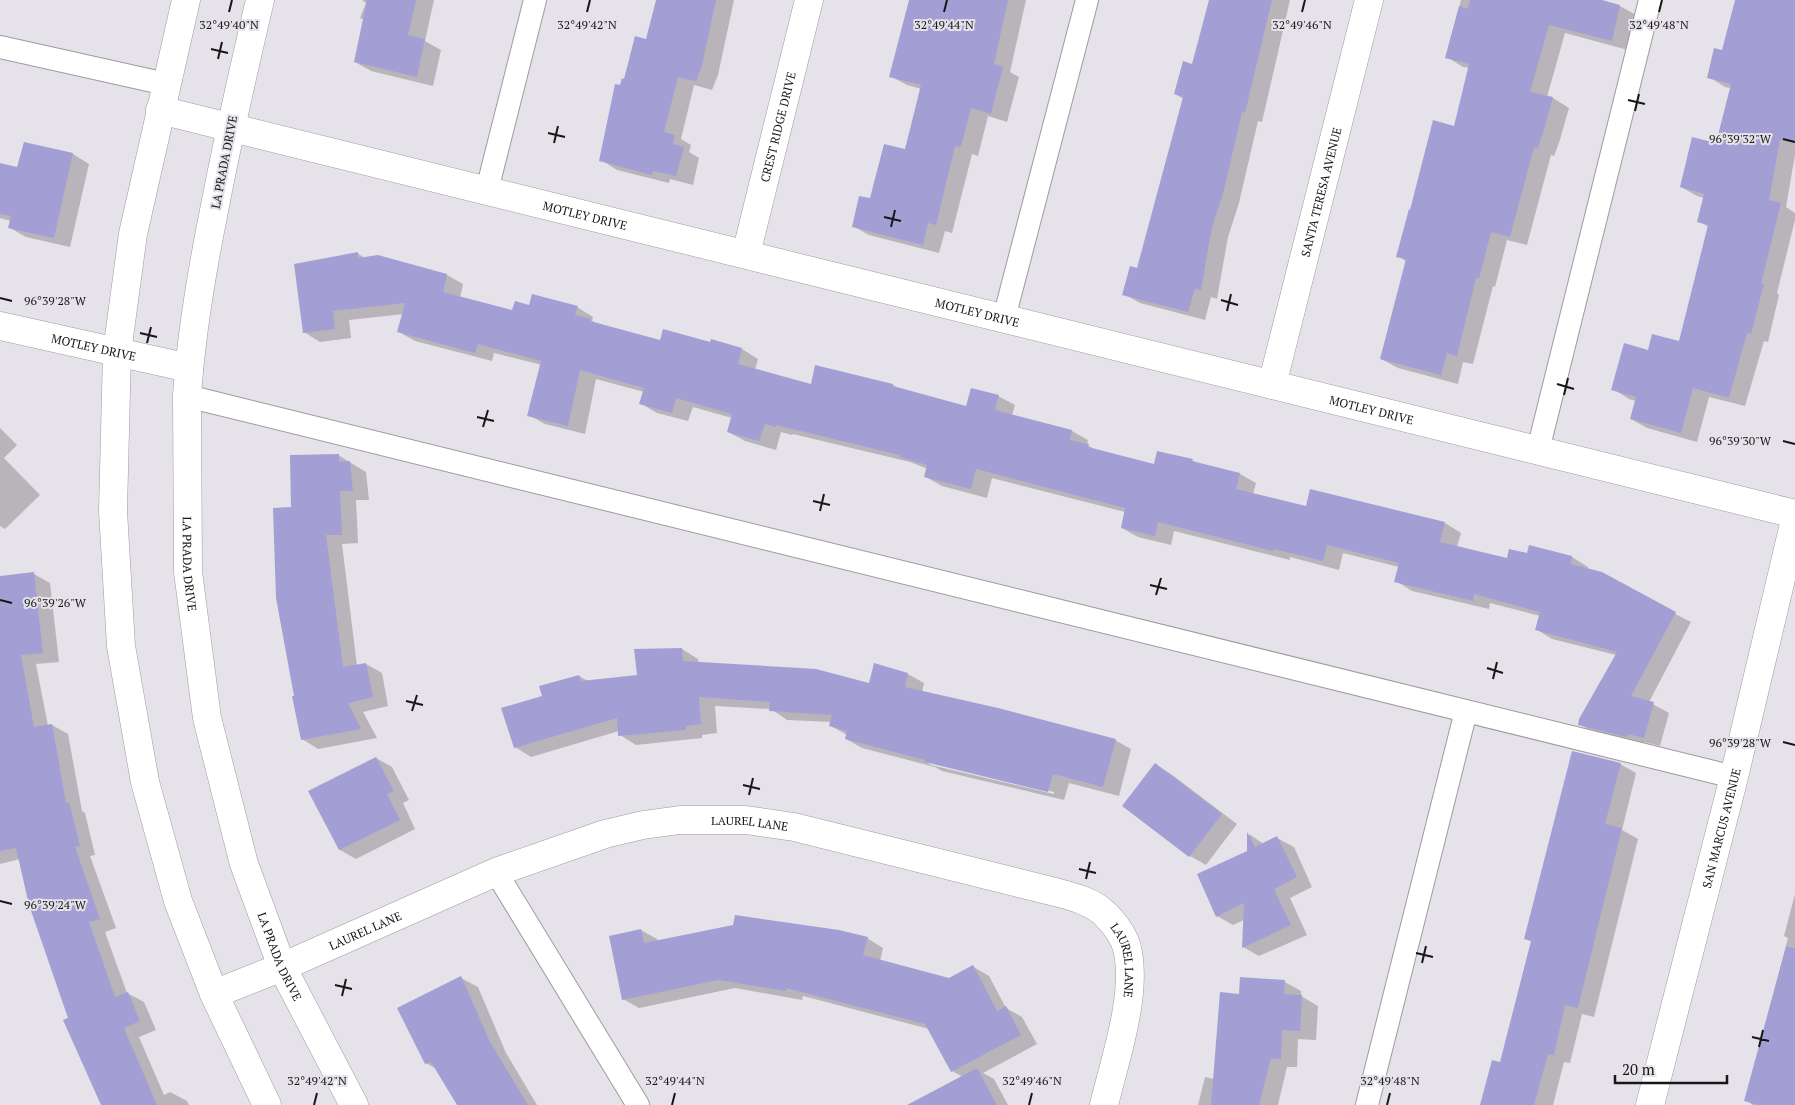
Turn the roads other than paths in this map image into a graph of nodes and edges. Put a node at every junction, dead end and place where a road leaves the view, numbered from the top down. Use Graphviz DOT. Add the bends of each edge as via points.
graph roads {
  1 [pos="186,0"];
  2 [pos="260,0"];
  3 [pos="535,0"];
  4 [pos="809,0"];
  5 [pos="1087,0"];
  6 [pos="1369,0"];
  7 [pos="1650,0"];
  8 [pos="0,47"];
  9 [pos="163,97"];
  10 [pos="231,126"];
  11 [pos="487,190"];
  12 [pos="746,254"];
  13 [pos="1004,318"];
  14 [pos="0,326"];
  15 [pos="117,352"];
  16 [pos="188,368"];
  17 [pos="1272,385"];
  18 [pos="186,396"];
  19 [pos="1538,450"];
  20 [pos="1795,514"];
  21 [pos="1795,520"];
  22 [pos="1466,712"];
  23 [pos="1734,777"];
  24 [pos="496,872"];
  25 [pos="282,967"];
  26 [pos="214,994"];
  27 [pos="267,1105"];
  28 [pos="354,1105"];
  29 [pos="638,1105"];
  30 [pos="1104,1105"];
  31 [pos="1367,1105"];
  32 [pos="1650,1105"];
  1 -- 9 [label="street"];
  2 -- 10 [label="street, LA PRADA DRIVE"];
  3 -- 11 [label="lane"];
  4 -- 12 [label="street, CREST RIDGE DRIVE"];
  5 -- 13 [label="lane"];
  6 -- 17 [label="street, SANTA TERESA AVENUE"];
  7 -- 19 [label="lane"];
  8 -- 9 [label="lane"];
  9 -- 10 [label="street, MOTLEY DRIVE"];
  9 -- 15 [label="street" via="133,234"];
  10 -- 11 [label="street, MOTLEY DRIVE"];
  10 -- 16 [label="street, LA PRADA DRIVE" via="200,282"];
  11 -- 12 [label="street, MOTLEY DRIVE"];
  12 -- 13 [label="street, MOTLEY DRIVE"];
  13 -- 17 [label="street, MOTLEY DRIVE"];
  14 -- 15 [label="street, MOTLEY DRIVE"];
  15 -- 16 [label="street, MOTLEY DRIVE"];
  15 -- 26 [label="street" via="113,511 120,646 145,782 178,901"];
  16 -- 18 [label="street, LA PRADA DRIVE"];
  17 -- 19 [label="street, MOTLEY DRIVE"];
  18 -- 22 [label="lane"];
  18 -- 25 [label="street, LA PRADA DRIVE" via="188,572 207,718 244,864"];
  19 -- 20 [label="street, MOTLEY DRIVE"];
  21 -- 23 [label="street, SAN MARCUS AVENUE"];
  22 -- 23 [label="lane"];
  22 -- 31 [label="lane"];
  23 -- 32 [label="street, SAN MARCUS AVENUE"];
  24 -- 25 [label="street, LAUREL LANE"];
  24 -- 29 [label="lane"];
  24 -- 30 [label="street, LAUREL LANE" via="605,834 643,825 680,820 746,820 794,826 1082,900 1103,912 1116,928 1126,946 1131,976"];
  25 -- 26 [label="street, LAUREL LANE"];
  25 -- 28 [label="street, LA PRADA DRIVE"];
  26 -- 27 [label="street"];
}
